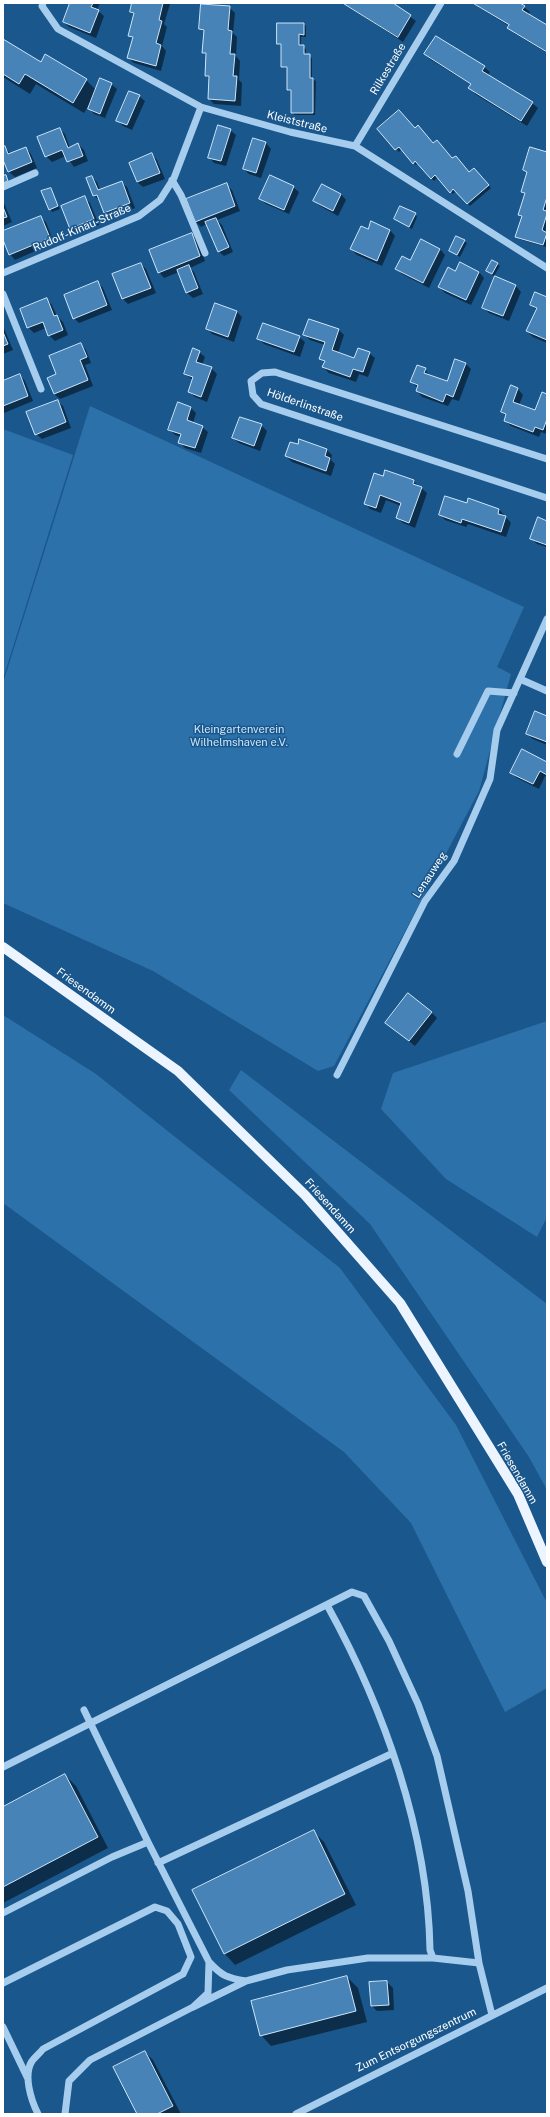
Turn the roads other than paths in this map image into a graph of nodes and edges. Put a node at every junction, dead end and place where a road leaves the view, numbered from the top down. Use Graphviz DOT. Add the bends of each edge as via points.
graph roads {
  1 [pos="43,3"];
  2 [pos="441,3"];
  3 [pos="201,107"];
  4 [pos="355,146"];
  5 [pos="36,173"];
  6 [pos="172,180"];
  7 [pos="3,187"];
  8 [pos="205,253"];
  9 [pos="547,268"];
  10 [pos="3,273"];
  11 [pos="3,294"];
  12 [pos="41,389"];
  13 [pos="547,459"];
  14 [pos="547,498"];
  15 [pos="547,619"];
  16 [pos="520,679"];
  17 [pos="547,691"];
  18 [pos="514,693"];
  19 [pos="457,754"];
  20 [pos="3,947"];
  21 [pos="337,1075"];
  22 [pos="547,1562"];
  23 [pos="327,1605"];
  24 [pos="84,1710"];
  25 [pos="89,1723"];
  26 [pos="391,1754"];
  27 [pos="3,1767"];
  28 [pos="148,1842"];
  29 [pos="158,1863"];
  30 [pos="3,1913"];
  31 [pos="433,1958"];
  32 [pos="209,1962"];
  33 [pos="479,1963"];
  34 [pos="246,1981"];
  35 [pos="3,1983"];
  36 [pos="547,1988"];
  37 [pos="193,2007"];
  38 [pos="492,2015"];
  39 [pos="3,2028"];
  40 [pos="29,2080"];
  41 [pos="38,2114"];
  42 [pos="65,2114"];
  43 [pos="296,2114"];
  1 -- 3 [label="street, Kleiststraße" via="42,6 58,29"];
  2 -- 4 [label="street, Rilkestraße"];
  3 -- 4 [label="street, Kleiststraße" via="290,132"];
  3 -- 6 [label="street, Rudolf-Kinau-Straße"];
  4 -- 9 [label="street, Kleiststraße"];
  5 -- 7 [label="street"];
  6 -- 8 [label="street" via="181,195"];
  6 -- 10 [label="street, Rudolf-Kinau-Straße" via="160,200 139,216"];
  11 -- 12 [label="street"];
  13 -- 14 [label="street, Hölderlinstraße" via="274,372 262,373 251,381 254,395 261,404"];
  15 -- 16 [label="street, Lenauweg"];
  16 -- 17 [label="street"];
  16 -- 18 [label="street, Lenauweg"];
  18 -- 19 [label="street" via="488,691"];
  18 -- 21 [label="street, Lenauweg" via="497,730 490,779 454,861 425,901"];
  20 -- 22 [label="main road, Friesendamm" via="178,1072 305,1195 400,1303 518,1494"];
  23 -- 25 [label="street"];
  23 -- 26 [label="street" via="362,1675"];
  23 -- 33 [label="street" via="352,1592 364,1596 389,1641 418,1704 437,1756 468,1891"];
  24 -- 25 [label="street"];
  25 -- 27 [label="street"];
  25 -- 28 [label="street"];
  26 -- 29 [label="street"];
  26 -- 31 [label="street" via="400,1776 418,1851 428,1904 430,1950"];
  28 -- 29 [label="street"];
  28 -- 30 [label="street" via="112,1857"];
  29 -- 32 [label="street"];
  31 -- 33 [label="street"];
  31 -- 34 [label="street" via="368,1958 287,1970"];
  32 -- 34 [label="street" via="220,1974"];
  32 -- 37 [label="street" via="208,1993"];
  33 -- 38 [label="street"];
  34 -- 37 [label="street"];
  35 -- 40 [label="street" via="155,1907 167,1911 178,1924 191,1957 183,1974 44,2049 32,2062"];
  36 -- 38 [label="street, Zum Entsorgungszentrum"];
  37 -- 42 [label="street" via="90,2060 69,2081"];
  38 -- 43 [label="street, Zum Entsorgungszentrum"];
  39 -- 40 [label="street"];
  40 -- 41 [label="street" via="33,2104"];
}
